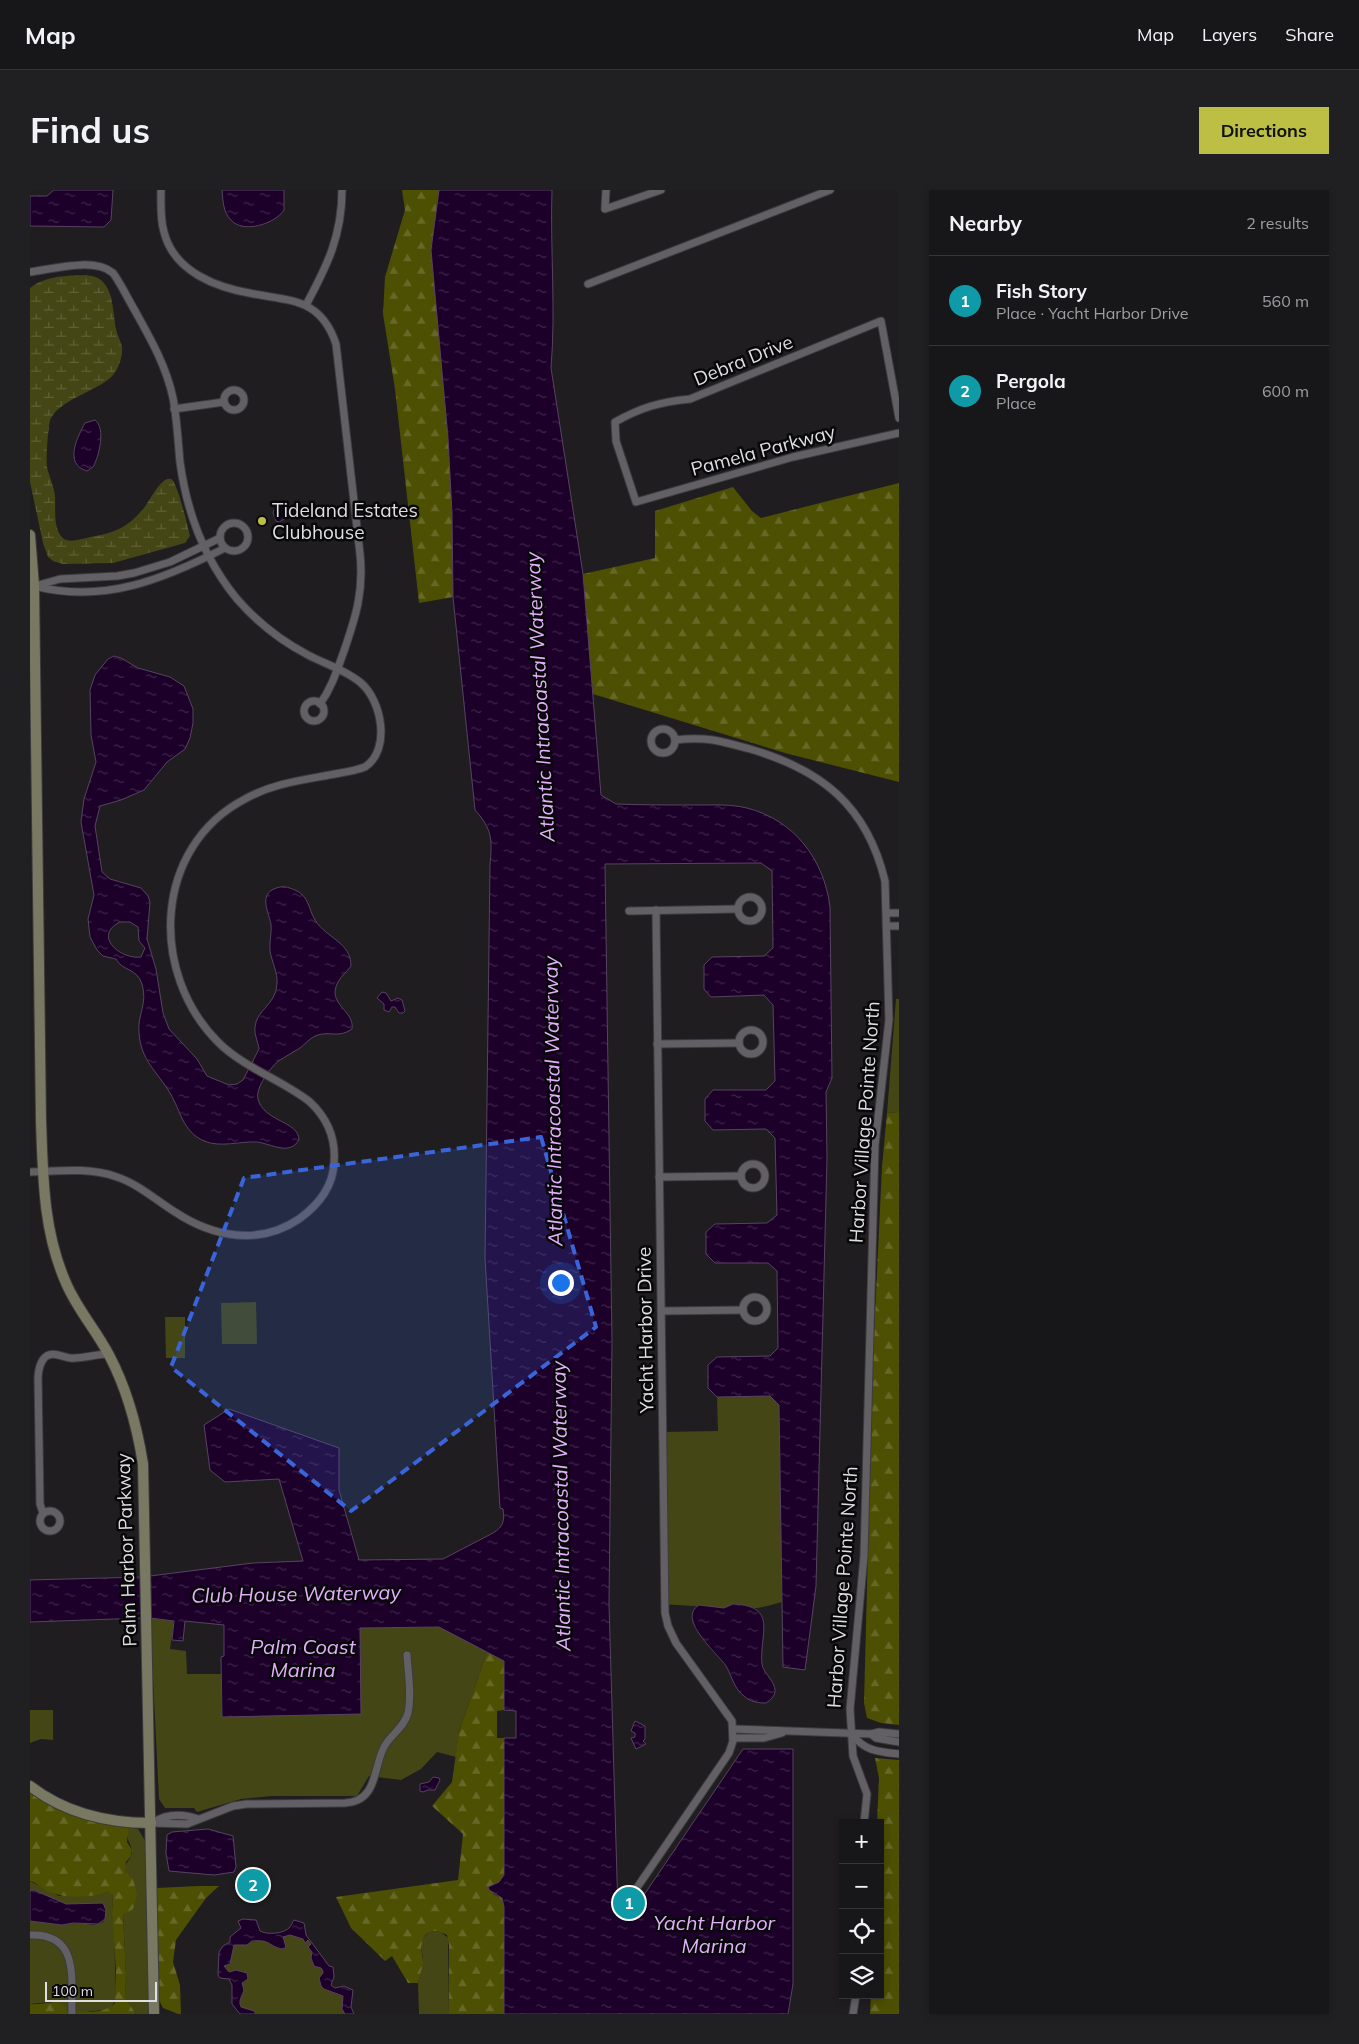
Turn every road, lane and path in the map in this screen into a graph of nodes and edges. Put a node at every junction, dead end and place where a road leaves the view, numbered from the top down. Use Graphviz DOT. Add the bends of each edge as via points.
graph roads {
  1 [pos="161,190"];
  2 [pos="342,190"];
  3 [pos="606,190"];
  4 [pos="660,190"];
  5 [pos="830,190"];
  6 [pos="30,272"];
  7 [pos="588,284"];
  8 [pos="306,305"];
  9 [pos="224,402"];
  10 [pos="174,409"];
  11 [pos="899,418"];
  12 [pos="899,433"];
  13 [pos="636,502"];
  14 [pos="30,535"];
  15 [pos="220,538"];
  16 [pos="202,546"];
  17 [pos="226,548"];
  18 [pos="208,557"];
  19 [pos="85,578"];
  20 [pos="32,586"];
  21 [pos="85,591"];
  22 [pos="338,668"];
  23 [pos="320,704"];
  24 [pos="675,740"];
  25 [pos="629,910"];
  26 [pos="656,910"];
  27 [pos="738,910"];
  28 [pos="887,913"];
  29 [pos="899,913"];
  30 [pos="887,926"];
  31 [pos="899,926"];
  32 [pos="739,1043"];
  33 [pos="657,1044"];
  34 [pos="42,1171"];
  35 [pos="30,1172"];
  36 [pos="741,1176"];
  37 [pos="659,1177"];
  38 [pos="743,1310"];
  39 [pos="662,1311"];
  40 [pos="109,1354"];
  41 [pos="44,1513"];
  42 [pos="407,1655"];
  43 [pos="733,1729"];
  44 [pos="785,1732"];
  45 [pos="850,1732"];
  46 [pos="871,1734"];
  47 [pos="899,1734"];
  48 [pos="734,1738"];
  49 [pos="887,1741"];
  50 [pos="899,1742"];
  51 [pos="886,1753"];
  52 [pos="899,1754"];
  53 [pos="30,1786"];
  54 [pos="864,1819"];
  55 [pos="151,1823"];
  56 [pos="634,1892"];
  57 [pos="30,1935"];
  58 [pos="855,1999"];
  59 [pos="72,2014"];
  60 [pos="154,2014"];
  61 [pos="853,2014"];
  1 -- 8 [label="street" via="166,238 185,266 230,288"];
  2 -- 8 [label="street" via="341,221 336,242"];
  3 -- 4 [label="street" via="605,209"];
  5 -- 7 [label="street"];
  6 -- 10 [label="street" via="90,265 104,267 113,273 158,352"];
  8 -- 22 [label="street" via="325,323 336,344 361,560 359,604"];
  9 -- 10 [label="street"];
  10 -- 16 [label="street" via="187,499"];
  11 -- 13 [label="street, Debra Drive" via="881,321 690,399 639,409 615,422 616,442"];
  12 -- 13 [label="street, Pamela Parkway" via="793,458"];
  14 -- 20 [label="street, Palm Harbor Parkway"];
  15 -- 16 [label="street"];
  15 -- 17 [label="street"];
  15 -- 17 [label="street" via="222,529 232,523 241,524 247,531 248,540 243,548 234,551"];
  16 -- 18 [label="street"];
  16 -- 19 [label="street" via="170,562 134,574"];
  17 -- 18 [label="street"];
  18 -- 21 [label="street" via="152,581 119,589"];
  18 -- 22 [label="street" via="237,599 264,626 294,648"];
  19 -- 20 [label="street" via="60,579"];
  19 -- 21 [label="street"];
  20 -- 21 [label="street" via="58,592"];
  20 -- 34 [label="street, Palm Harbor Parkway"];
  22 -- 23 [label="street"];
  22 -- 34 [label="street" via="363,684 377,708 380,737 373,760 356,770 274,786 236,803 212,824 194,847 182,869 170,920 173,962 182,989 207,1030 238,1058 307,1100 320,1113 332,1137 334,1157 332,1176 321,1198 305,1215 281,1229 246,1236 219,1233 194,1223 116,1176 86,1171"];
  24 -- 28 [label="street, Harbor Village Pointe North" via="707,738 759,752 798,766 824,783 856,816 872,842 884,876"];
  25 -- 26 [label="street"];
  26 -- 27 [label="street"];
  26 -- 33 [label="street, Yacht Harbor Drive"];
  28 -- 29 [label="street"];
  28 -- 30 [label="street, Harbor Village Pointe North"];
  30 -- 31 [label="street"];
  30 -- 45 [label="street, Harbor Village Pointe North" via="889,1020 875,1145 864,1556 850,1700"];
  32 -- 33 [label="street"];
  33 -- 37 [label="street, Yacht Harbor Drive"];
  34 -- 35 [label="street"];
  34 -- 40 [label="street, Palm Harbor Parkway" via="48,1223 60,1269 70,1293"];
  36 -- 37 [label="street"];
  37 -- 39 [label="street, Yacht Harbor Drive"];
  38 -- 39 [label="street"];
  39 -- 43 [label="street, Yacht Harbor Drive" via="666,1617 674,1639 730,1718"];
  40 -- 41 [label="street" via="72,1359 53,1354 46,1356 40,1364 40,1504"];
  40 -- 55 [label="street, Palm Harbor Parkway" via="129,1400 141,1453"];
  42 -- 55 [label="street" via="409,1705 406,1718 384,1747 373,1784 357,1800 345,1803 246,1804 187,1824"];
  43 -- 44 [label="street"];
  43 -- 48 [label="street, Yacht Harbor Drive"];
  44 -- 45 [label="street"];
  44 -- 48 [label="street" via="764,1738"];
  45 -- 46 [label="street"];
  45 -- 51 [label="street" via="859,1744"];
  45 -- 54 [label="street, Harbor Village Pointe North" via="854,1761 867,1794"];
  46 -- 47 [label="street"];
  46 -- 49 [label="street"];
  48 -- 56 [label="street" via="728,1753"];
  49 -- 50 [label="street"];
  49 -- 51 [label="street"];
  51 -- 52 [label="street"];
  53 -- 55 [label="street" via="52,1800 87,1815 119,1822"];
  55 -- 60 [label="street, Palm Harbor Parkway"];
  57 -- 59 [label="street" via="52,1938 67,1950 71,1966"];
  58 -- 61 [label="street"];
}
